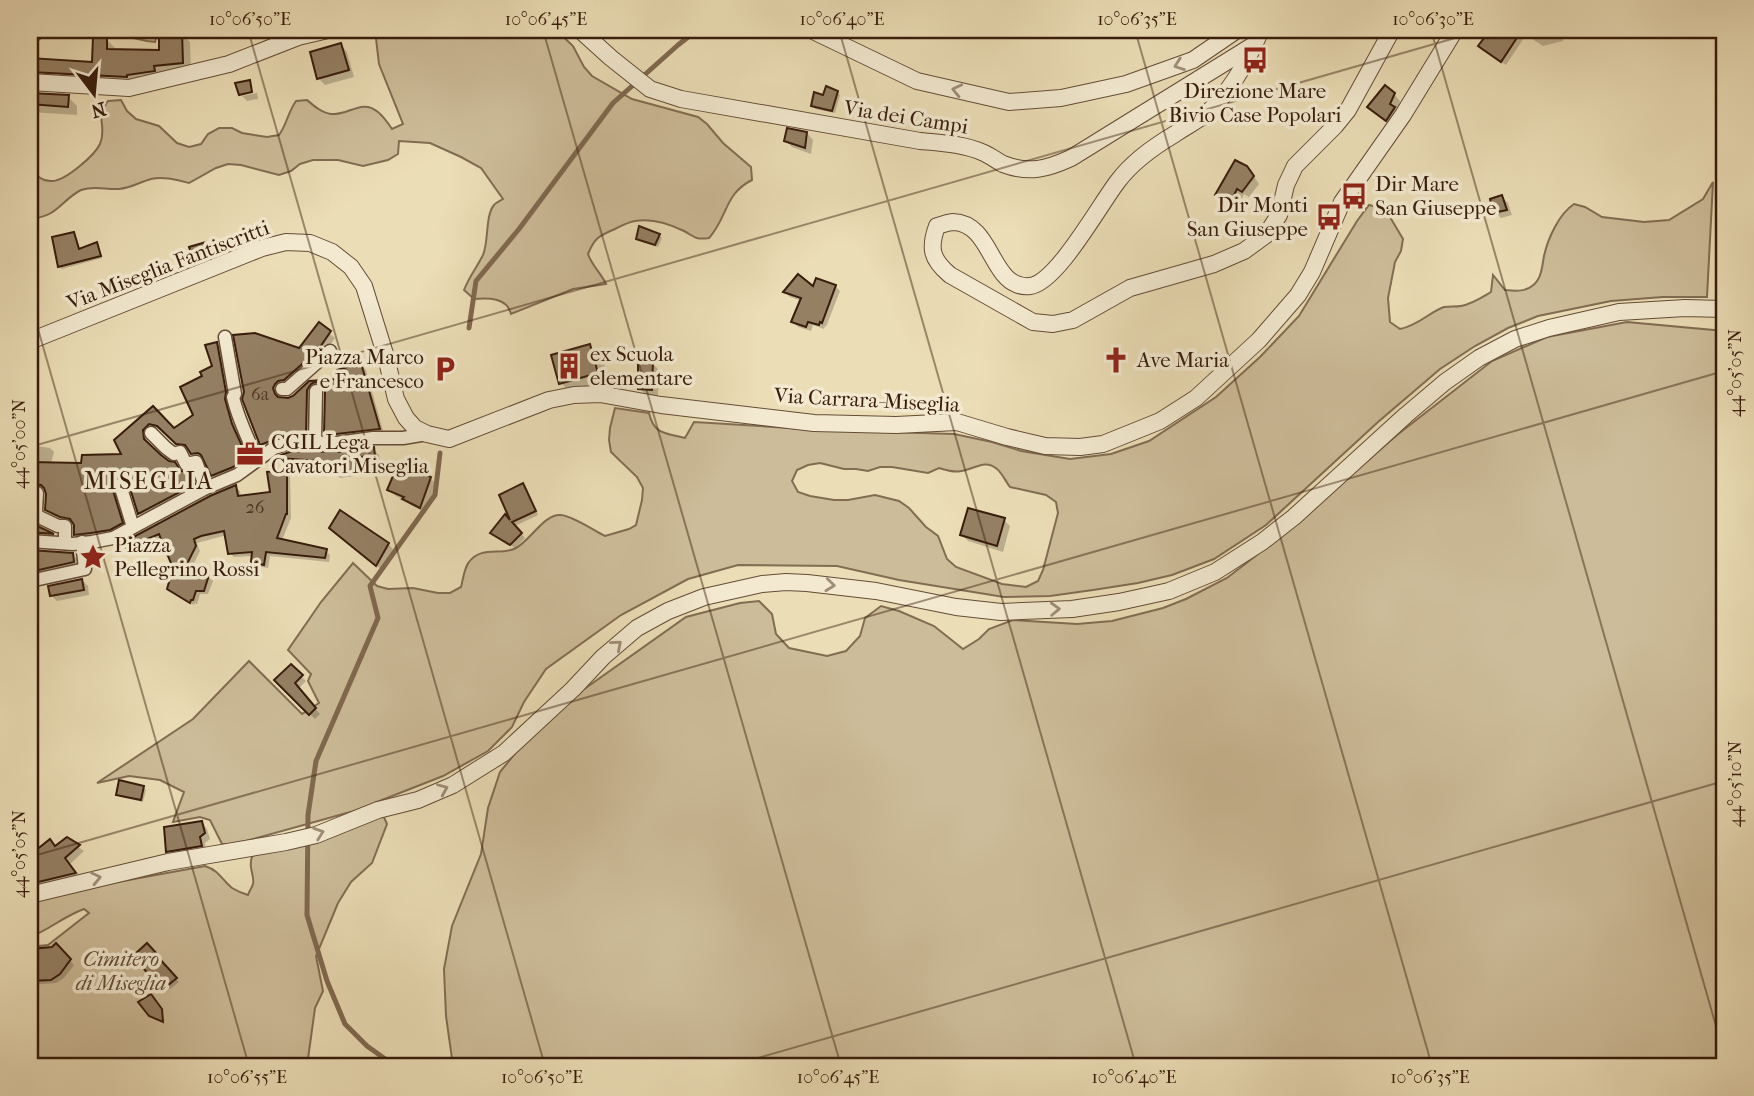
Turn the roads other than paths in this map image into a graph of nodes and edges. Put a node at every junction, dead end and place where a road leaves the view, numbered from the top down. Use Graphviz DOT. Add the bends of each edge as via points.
graph roads {
  1 [pos="328,30"];
  2 [pos="580,30"];
  3 [pos="811,30"];
  4 [pos="1237,30"];
  5 [pos="1261,30"];
  6 [pos="1392,30"];
  7 [pos="1455,30"];
  8 [pos="1254,45"];
  9 [pos="30,82"];
  10 [pos="1724,309"];
  11 [pos="225,337"];
  12 [pos="30,341"];
  13 [pos="330,351"];
  14 [pos="282,389"];
  15 [pos="316,391"];
  16 [pos="421,431"];
  17 [pos="151,433"];
  18 [pos="315,442"];
  19 [pos="257,459"];
  20 [pos="120,485"];
  21 [pos="206,488"];
  22 [pos="30,493"];
  23 [pos="130,529"];
  24 [pos="30,541"];
  25 [pos="82,542"];
  26 [pos="65,543"];
  27 [pos="30,581"];
  28 [pos="30,895"];
  1 -- 9 [label="street" via="229,64 129,88"];
  2 -- 8 [label="street, Via dei Campi" via="650,89 681,99 956,144 1023,170 1052,167 1071,158"];
  4 -- 3 [label="street, one-way" via="1193,60 1126,84 1061,98 1009,102 917,81"];
  5 -- 8 [label="street"];
  6 -- 8 [label="street" via="1348,110 1295,166 1279,215 1266,235 1244,251 1130,288 1073,320 1054,324 1033,322 941,268 932,241 937,226 952,222 978,233 1000,271 1015,283 1023,286 1046,279 1134,163 1224,97"];
  7 -- 16 [label="street, Via Carrara-Miseglia" via="1342,202 1298,295 1259,340 1196,398 1125,436 1091,446 1045,446 957,422 814,423 600,394 549,400 449,439"];
  28 -- 10 [label="street, one-way" via="168,862 316,835 453,785 504,753 637,628 704,597 796,582 876,590 1001,612 1072,609 1169,591 1215,572 1262,542 1445,382 1515,339 1619,312"];
  11 -- 19 [label="street" via="236,410"];
  12 -- 16 [label="street, Via Miseglia Fantiscritti" via="262,248 310,243 332,251 364,286 396,399 405,418"];
  13 -- 14 [label="street"];
  15 -- 18 [label="street"];
  16 -- 18 [label="street" via="403,438"];
  17 -- 21 [label="street" via="174,454 180,452 186,464 196,462"];
  18 -- 19 [label="street" via="291,442"];
  19 -- 21 [label="street" via="237,475"];
  20 -- 23 [label="street"];
  21 -- 23 [label="street"];
  22 -- 26 [label="street" via="37,493 37,516 65,526"];
  23 -- 25 [label="street" via="113,538"];
  24 -- 26 [label="street"];
  25 -- 26 [label="street"];
  25 -- 27 [label="street" via="85,569"];
}
